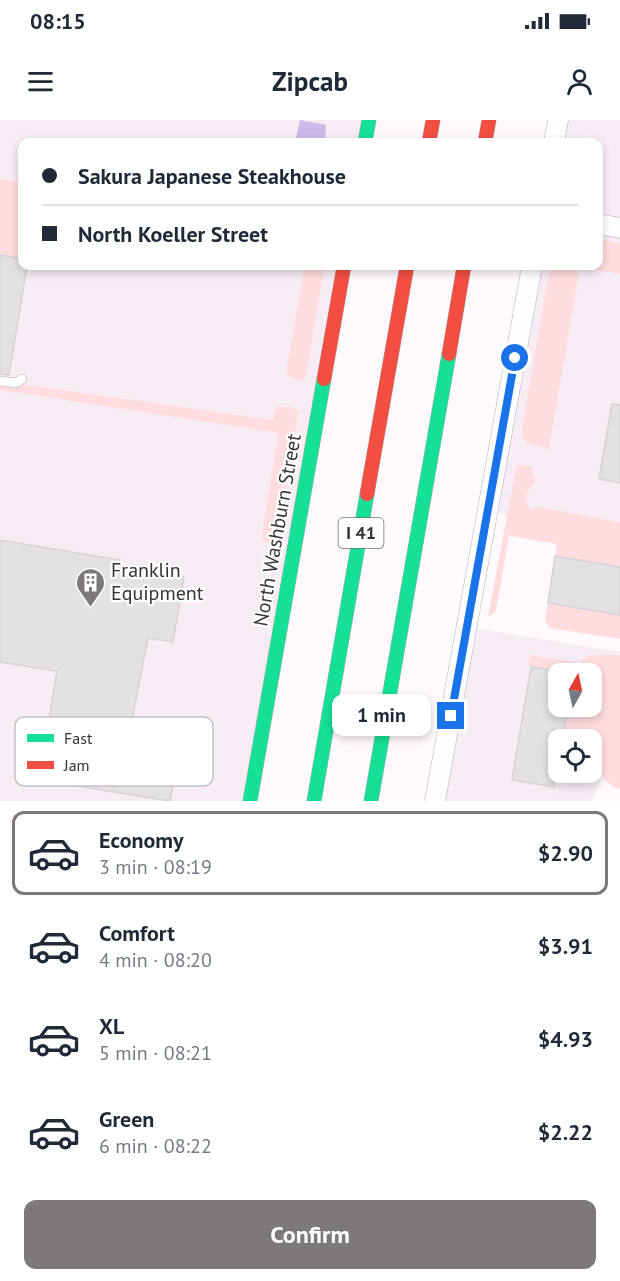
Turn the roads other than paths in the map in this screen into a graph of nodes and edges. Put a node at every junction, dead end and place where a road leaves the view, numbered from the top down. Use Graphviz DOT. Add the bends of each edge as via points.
graph roads {
  1 [pos="369,120"];
  2 [pos="433,120"];
  3 [pos="489,120"];
  4 [pos="558,120"];
  5 [pos="366,138"];
  6 [pos="430,138"];
  7 [pos="486,138"];
  8 [pos="555,138"];
  9 [pos="603,225"];
  10 [pos="620,228"];
  11 [pos="343,270"];
  12 [pos="406,270"];
  13 [pos="463,270"];
  14 [pos="531,270"];
  15 [pos="22,379"];
  16 [pos="0,381"];
  17 [pos="250,801"];
  18 [pos="314,801"];
  19 [pos="371,801"];
  20 [pos="435,801"];
  1 -- 5 [label="main road"];
  2 -- 6 [label="main road"];
  3 -- 7 [label="main road"];
  4 -- 8 [label="street"];
  9 -- 10 [label="street"];
  11 -- 17 [label="main road, North Washburn Street"];
  12 -- 18 [label="main road, I 41"];
  13 -- 19 [label="main road"];
  14 -- 20 [label="street"];
  15 -- 16 [label="lane" via="16,383"];
}
